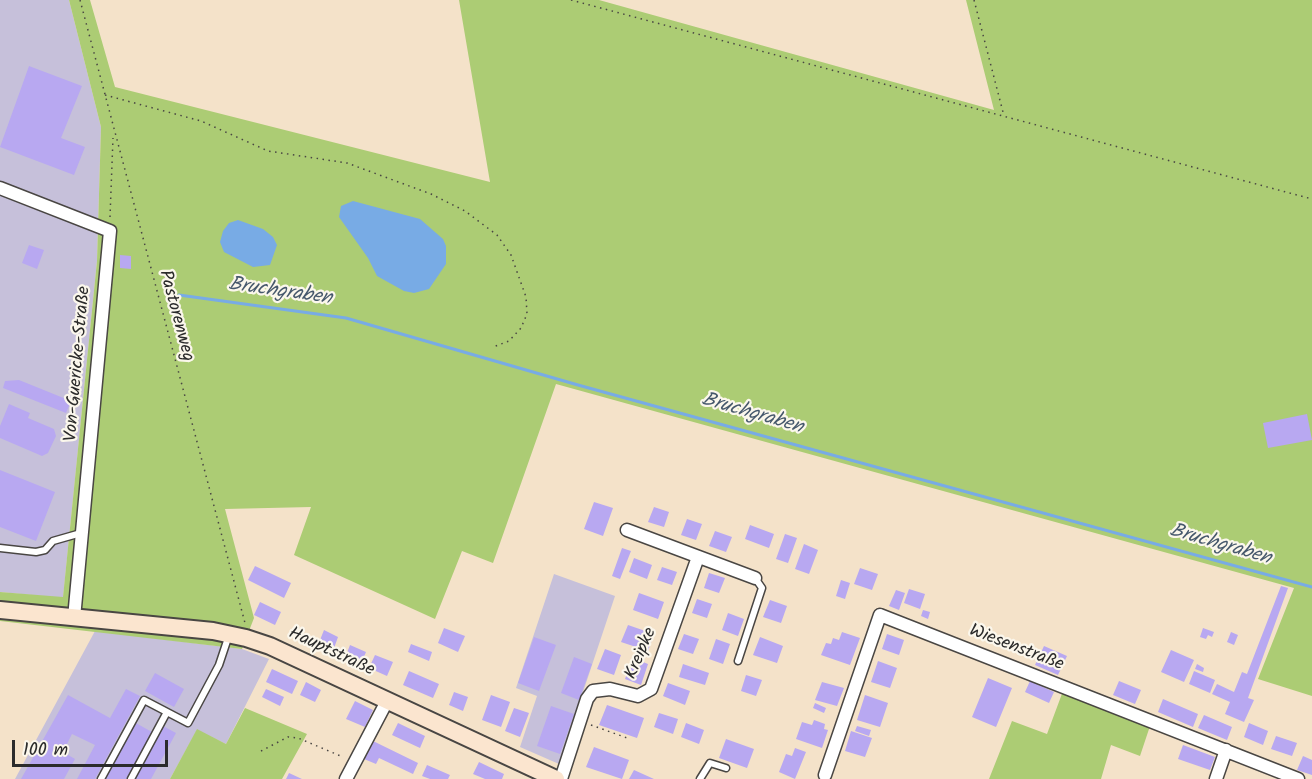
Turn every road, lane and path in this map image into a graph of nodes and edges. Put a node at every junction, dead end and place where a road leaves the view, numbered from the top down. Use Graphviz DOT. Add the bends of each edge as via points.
graph roads {
  1 [pos="80,0"];
  2 [pos="571,0"];
  3 [pos="974,0"];
  4 [pos="105,95"];
  5 [pos="1004,116"];
  6 [pos="114,134"];
  7 [pos="0,188"];
  8 [pos="1312,199"];
  9 [pos="110,231"];
  10 [pos="493,347"];
  11 [pos="627,530"];
  12 [pos="81,533"];
  13 [pos="0,548"];
  14 [pos="698,557"];
  15 [pos="755,578"];
  16 [pos="0,610"];
  17 [pos="74,618"];
  18 [pos="238,636"];
  19 [pos="738,661"];
  20 [pos="387,701"];
  21 [pos="167,712"];
  22 [pos="580,721"];
  23 [pos="630,739"];
  24 [pos="1226,750"];
  25 [pos="261,751"];
  26 [pos="355,762"];
  27 [pos="726,768"];
  28 [pos="825,776"];
  29 [pos="101,779"];
  30 [pos="130,779"];
  31 [pos="346,779"];
  32 [pos="556,779"];
  33 [pos="561,779"];
  34 [pos="700,779"];
  35 [pos="1216,779"];
  36 [pos="1298,779"];
  1 -- 4 [label="path, Pastorenweg"];
  2 -- 5 [label="path"];
  3 -- 5 [label="path"];
  4 -- 6 [label="path, Pastorenweg"];
  4 -- 10 [label="path" via="201,121 268,151 347,163 465,211 497,235 511,255 526,297 527,314 521,328 509,341"];
  5 -- 8 [label="path"];
  6 -- 9 [label="path"];
  6 -- 18 [label="path, Pastorenweg" via="240,602"];
  7 -- 9 [label="street"];
  9 -- 12 [label="street, Von-Guericke-Straße"];
  11 -- 14 [label="street"];
  12 -- 13 [label="lane" via="53,541 45,550 36,552"];
  12 -- 17 [label="street, Von-Guericke-Straße"];
  14 -- 15 [label="street"];
  14 -- 22 [label="street, Kreipke" via="651,689 638,696 610,689 593,691"];
  15 -- 19 [label="lane" via="762,588"];
  16 -- 17 [label="main road, Hauptstraße"];
  17 -- 18 [label="main road, Hauptstraße"];
  18 -- 20 [label="main road, Hauptstraße"];
  18 -- 21 [label="lane" via="188,723"];
  20 -- 26 [label="street"];
  20 -- 32 [label="main road, Hauptstraße"];
  21 -- 29 [label="lane" via="144,700"];
  21 -- 30 [label="lane"];
  22 -- 23 [label="path"];
  22 -- 33 [label="street, Kreipke"];
  24 -- 28 [label="street, Wiesenstraße" via="880,615"];
  24 -- 35 [label="street"];
  24 -- 36 [label="street, Wiesenstraße"];
  25 -- 26 [label="path" via="288,737 298,738"];
  26 -- 31 [label="street"];
  27 -- 34 [label="lane" via="710,764"];
}
